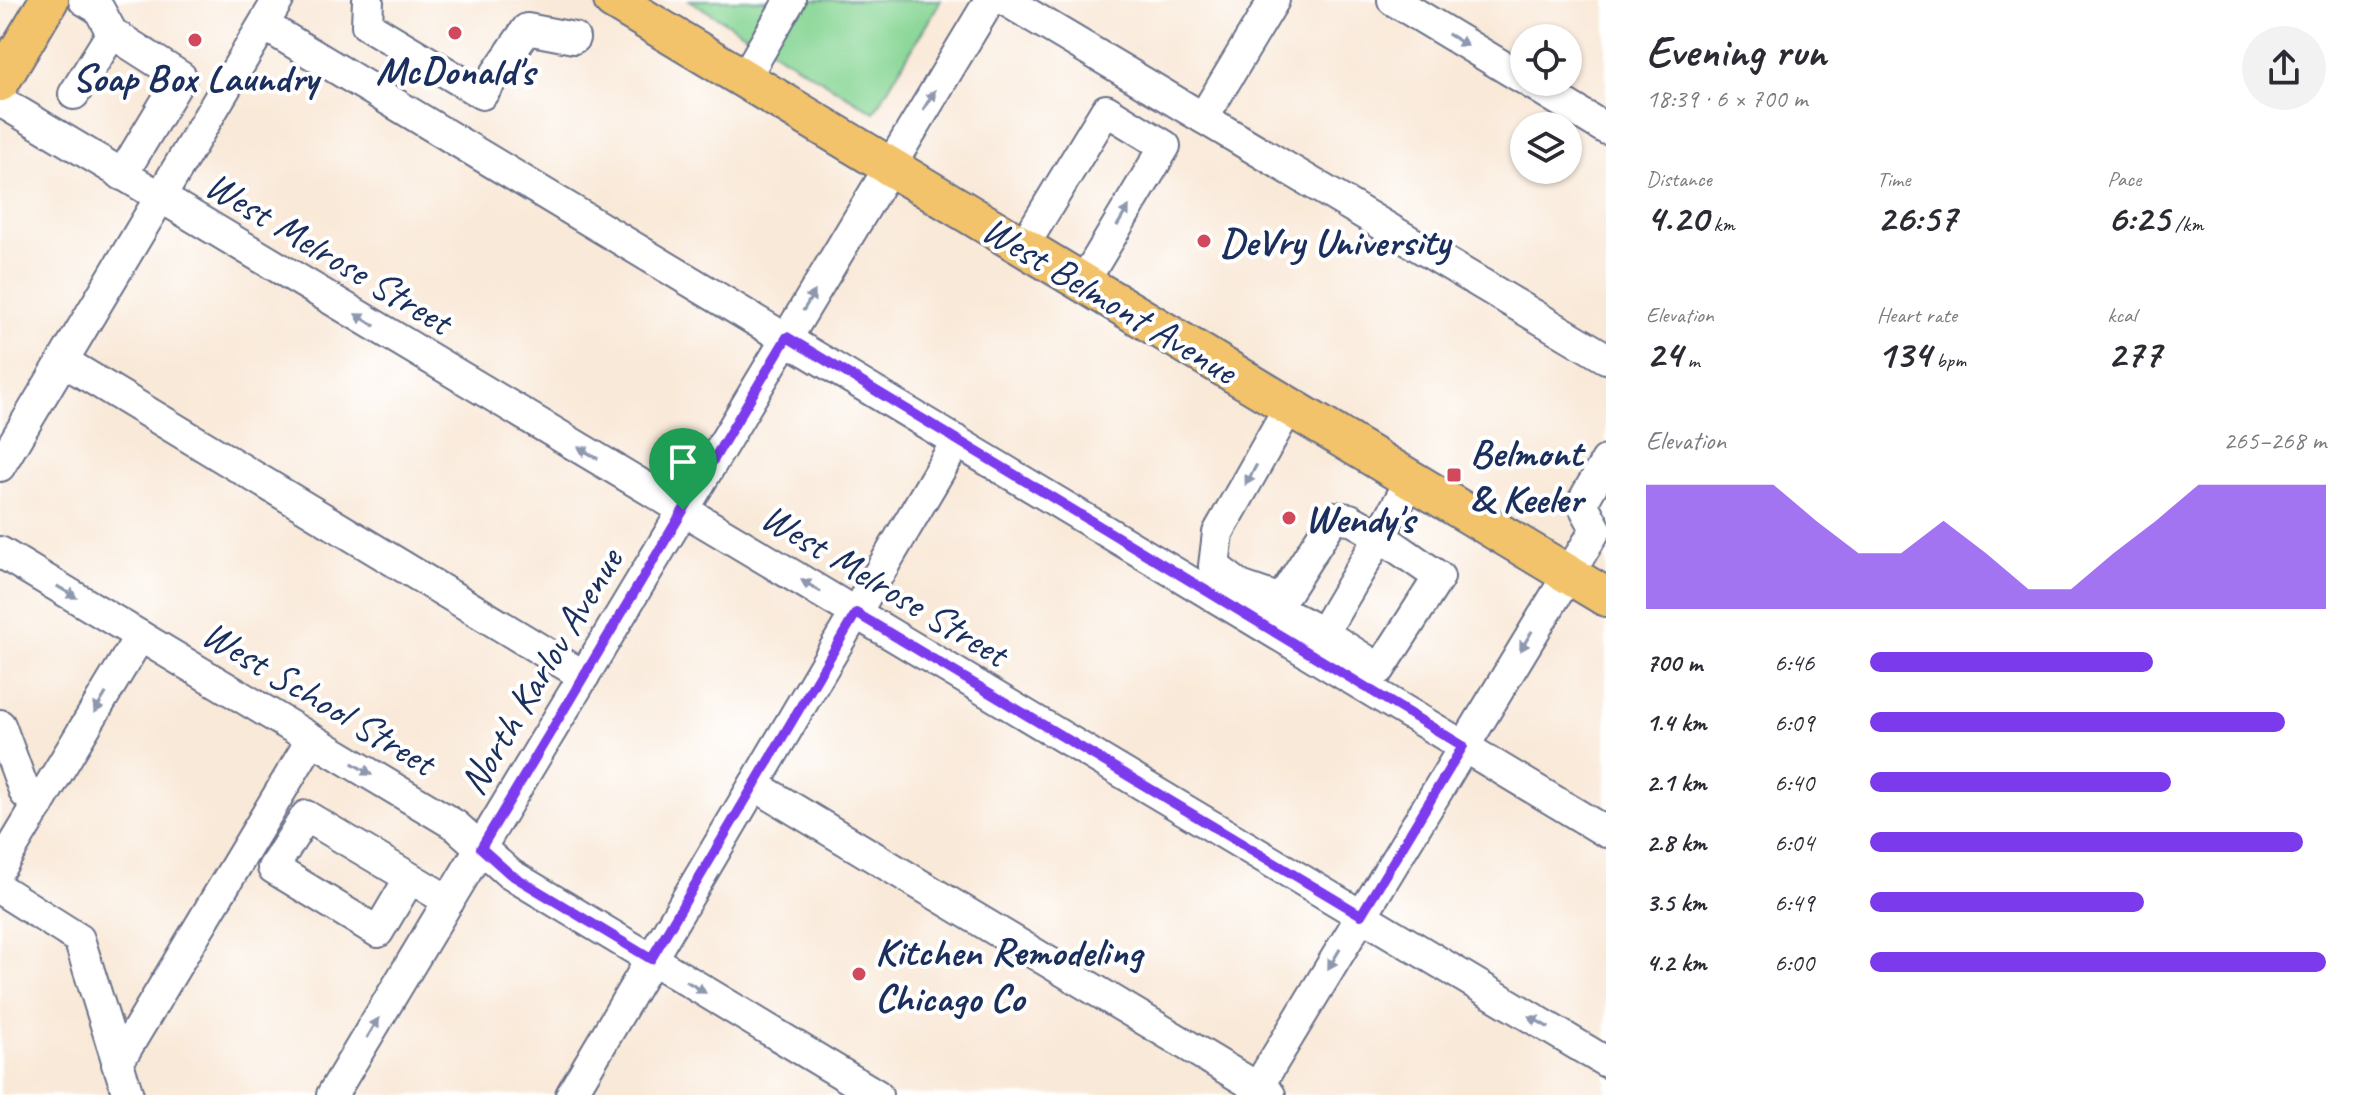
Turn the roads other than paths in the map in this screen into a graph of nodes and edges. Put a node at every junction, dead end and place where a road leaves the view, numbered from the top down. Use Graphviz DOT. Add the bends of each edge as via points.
graph roads {
  1 [pos="49,0"];
  2 [pos="84,0"];
  3 [pos="368,0"];
  4 [pos="613,0"];
  5 [pos="790,0"];
  6 [pos="990,0"];
  7 [pos="1005,0"];
  8 [pos="1274,0"];
  9 [pos="1393,0"];
  10 [pos="271,12"];
  11 [pos="112,33"];
  12 [pos="574,38"];
  13 [pos="1510,71"];
  14 [pos="744,79"];
  15 [pos="0,82"];
  16 [pos="74,94"];
  17 [pos="1551,96"];
  18 [pos="0,101"];
  19 [pos="1203,118"];
  20 [pos="1606,129"];
  21 [pos="889,166"];
  22 [pos="122,175"];
  23 [pos="161,197"];
  24 [pos="1023,247"];
  25 [pos="1083,283"];
  26 [pos="787,337"];
  27 [pos="1606,358"];
  28 [pos="63,361"];
  29 [pos="1289,407"];
  30 [pos="957,441"];
  31 [pos="1606,461"];
  32 [pos="0,466"];
  33 [pos="1411,480"];
  34 [pos="683,510"];
  35 [pos="1601,530"];
  36 [pos="1380,536"];
  37 [pos="0,552"];
  38 [pos="1566,574"];
  39 [pos="1606,597"];
  40 [pos="1281,600"];
  41 [pos="856,613"];
  42 [pos="1323,633"];
  43 [pos="140,636"];
  44 [pos="584,676"];
  45 [pos="0,725"];
  46 [pos="312,739"];
  47 [pos="1463,746"];
  48 [pos="754,785"];
  49 [pos="38,806"];
  50 [pos="1606,832"];
  51 [pos="481,848"];
  52 [pos="0,868"];
  53 [pos="410,878"];
  54 [pos="0,889"];
  55 [pos="449,901"];
  56 [pos="1361,915"];
  57 [pos="651,959"];
  58 [pos="1606,1062"];
  59 [pos="117,1064"];
  60 [pos="1260,1093"];
  61 [pos="128,1095"];
  62 [pos="332,1095"];
  63 [pos="571,1095"];
  64 [pos="877,1095"];
  1 -- 15 [label="main road"];
  2 -- 11 [label="street" via="99,9"];
  3 -- 12 [label="street" via="367,25 482,94 527,29"];
  4 -- 14 [label="main road, West Belmont Avenue"];
  5 -- 14 [label="street"];
  21 -- 6 [label="street, North Karlov Avenue, one-way"];
  7 -- 19 [label="street"];
  8 -- 19 [label="street"];
  9 -- 13 [label="street, one-way"];
  10 -- 23 [label="street"];
  10 -- 26 [label="street"];
  11 -- 16 [label="street"];
  11 -- 22 [label="street" via="181,77"];
  14 -- 21 [label="main road, West Belmont Avenue"];
  17 -- 20 [label="street"];
  18 -- 22 [label="street, West Melrose Street"];
  19 -- 27 [label="street"];
  21 -- 24 [label="main road, West Belmont Avenue"];
  26 -- 21 [label="street, North Karlov Avenue, one-way"];
  22 -- 23 [label="street, West Melrose Street"];
  23 -- 28 [label="street"];
  34 -- 23 [label="street, West Melrose Street, one-way"];
  24 -- 25 [label="main road, West Belmont Avenue"];
  25 -- 24 [label="street, one-way" via="1165,146 1106,110"];
  25 -- 29 [label="main road, West Belmont Avenue"];
  26 -- 30 [label="street"];
  26 -- 34 [label="street, North Karlov Avenue"];
  28 -- 32 [label="street"];
  28 -- 44 [label="street"];
  29 -- 33 [label="main road, West Belmont Avenue"];
  29 -- 40 [label="street, one-way" via="1218,533 1214,566 1240,586"];
  30 -- 41 [label="street"];
  30 -- 47 [label="street"];
  31 -- 35 [label="street" via="1582,503"];
  33 -- 36 [label="street"];
  33 -- 38 [label="main road, West Belmont Avenue"];
  41 -- 34 [label="street, West Melrose Street, one-way"];
  34 -- 44 [label="street, North Karlov Avenue"];
  35 -- 38 [label="street"];
  36 -- 40 [label="street" via="1350,519 1334,517"];
  36 -- 42 [label="street"];
  36 -- 42 [label="street" via="1439,577 1380,669"];
  37 -- 43 [label="street, West School Street, one-way"];
  38 -- 39 [label="main road, West Belmont Avenue"];
  38 -- 47 [label="street, one-way"];
  40 -- 42 [label="street" via="1284,613"];
  41 -- 48 [label="street"];
  41 -- 56 [label="street, West Melrose Street"];
  43 -- 46 [label="street, West School Street"];
  43 -- 49 [label="street, one-way"];
  44 -- 51 [label="street, North Karlov Avenue"];
  45 -- 49 [label="street" via="25,793"];
  46 -- 51 [label="street, West School Street, one-way" via="455,825"];
  46 -- 59 [label="street"];
  47 -- 50 [label="street"];
  47 -- 56 [label="street"];
  48 -- 57 [label="street"];
  48 -- 60 [label="street"];
  49 -- 52 [label="street"];
  51 -- 55 [label="street, North Karlov Avenue"];
  51 -- 57 [label="street, West School Street" via="510,874"];
  53 -- 55 [label="street"];
  54 -- 59 [label="street" via="79,939"];
  62 -- 55 [label="street, North Karlov Avenue, one-way"];
  58 -- 56 [label="street, West Melrose Street, one-way"];
  56 -- 60 [label="street, one-way"];
  57 -- 63 [label="street"];
  57 -- 64 [label="street, West School Street, one-way"];
  59 -- 61 [label="street"];
}
